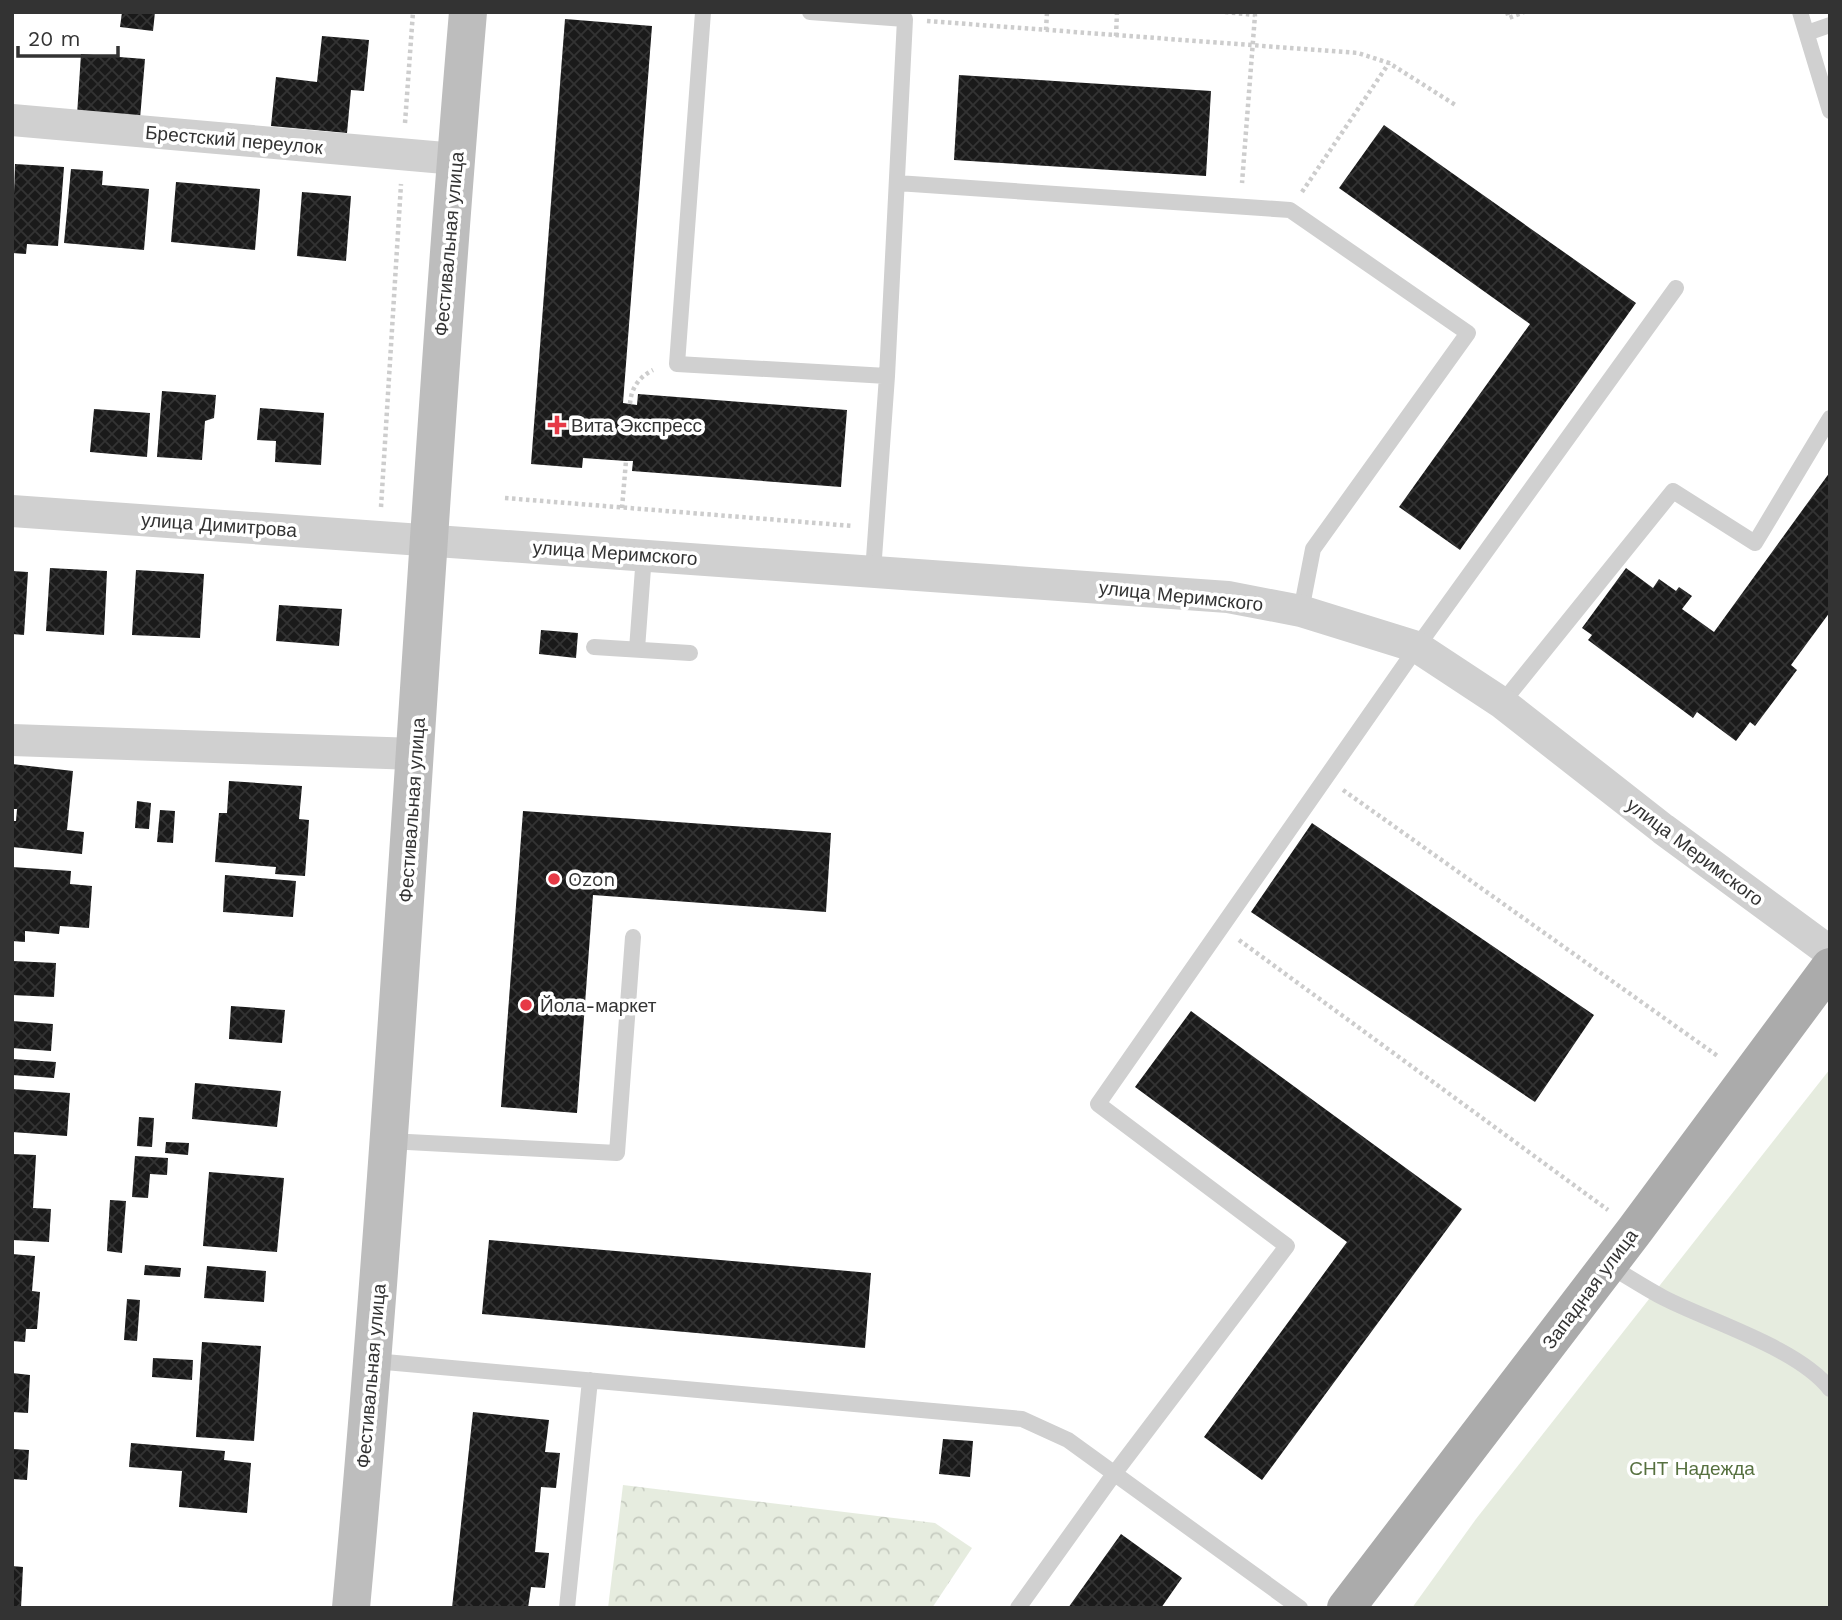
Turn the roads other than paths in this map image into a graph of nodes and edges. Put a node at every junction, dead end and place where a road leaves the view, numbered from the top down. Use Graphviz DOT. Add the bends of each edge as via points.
graph roads {
  1 [pos="468,12"];
  2 [pos="703,12"];
  3 [pos="810,12"];
  4 [pos="1800,12"];
  5 [pos="1830,25"];
  6 [pos="1807,33"];
  7 [pos="1830,111"];
  8 [pos="12,120"];
  9 [pos="456,159"];
  10 [pos="897,183"];
  11 [pos="1676,288"];
  12 [pos="887,376"];
  13 [pos="1830,418"];
  14 [pos="12,511"];
  15 [pos="426,539"];
  16 [pos="644,555"];
  17 [pos="873,572"];
  18 [pos="1301,611"];
  19 [pos="594,647"];
  20 [pos="1417,647"];
  21 [pos="637,649"];
  22 [pos="690,653"];
  23 [pos="1502,704"];
  24 [pos="12,740"];
  25 [pos="416,754"];
  26 [pos="634,937"];
  27 [pos="1830,952"];
  28 [pos="1830,967"];
  29 [pos="389,1141"];
  30 [pos="1608,1265"];
  31 [pos="373,1361"];
  32 [pos="590,1380"];
  33 [pos="1830,1389"];
  34 [pos="1114,1474"];
  35 [pos="1277,1601"];
  36 [pos="351,1608"];
  37 [pos="567,1608"];
  38 [pos="1018,1608"];
  39 [pos="1300,1608"];
  40 [pos="1346,1608"];
  1 -- 9 [label="street, Фестивальная улица"];
  2 -- 12 [label="lane" via="677,364"];
  3 -- 10 [label="lane" via="905,19"];
  4 -- 6 [label="lane"];
  5 -- 6 [label="lane"];
  6 -- 7 [label="lane"];
  8 -- 9 [label="street, Брестский переулок"];
  9 -- 15 [label="street, Фестивальная улица"];
  10 -- 12 [label="lane"];
  10 -- 18 [label="lane" via="1290,210 1468,333 1313,549"];
  11 -- 20 [label="lane"];
  12 -- 17 [label="lane"];
  13 -- 23 [label="lane" via="1755,543 1673,491"];
  14 -- 15 [label="street, улица Димитрова"];
  15 -- 16 [label="street, улица Меримского"];
  15 -- 25 [label="street, Фестивальная улица"];
  16 -- 17 [label="street, улица Меримского"];
  16 -- 21 [label="lane"];
  17 -- 18 [label="street, улица Меримского" via="1228,597"];
  18 -- 20 [label="street, улица Меримского"];
  19 -- 21 [label="lane"];
  20 -- 23 [label="street, улица Меримского"];
  20 -- 34 [label="lane" via="1098,1104 1287,1246"];
  21 -- 22 [label="lane"];
  23 -- 27 [label="street, улица Меримского"];
  24 -- 25 [label="street"];
  25 -- 29 [label="street, Фестивальная улица"];
  26 -- 29 [label="lane" via="617,1153"];
  28 -- 30 [label="main road, Западная улица"];
  29 -- 31 [label="street, Фестивальная улица"];
  30 -- 33 [label="lane" via="1818,1374"];
  30 -- 40 [label="main road, Западная улица"];
  31 -- 32 [label="lane"];
  31 -- 36 [label="street, Фестивальная улица"];
  32 -- 34 [label="lane" via="1022,1419 1068,1440"];
  32 -- 37 [label="lane"];
  34 -- 35 [label="lane"];
  34 -- 38 [label="lane"];
  35 -- 39 [label="lane"];
}
